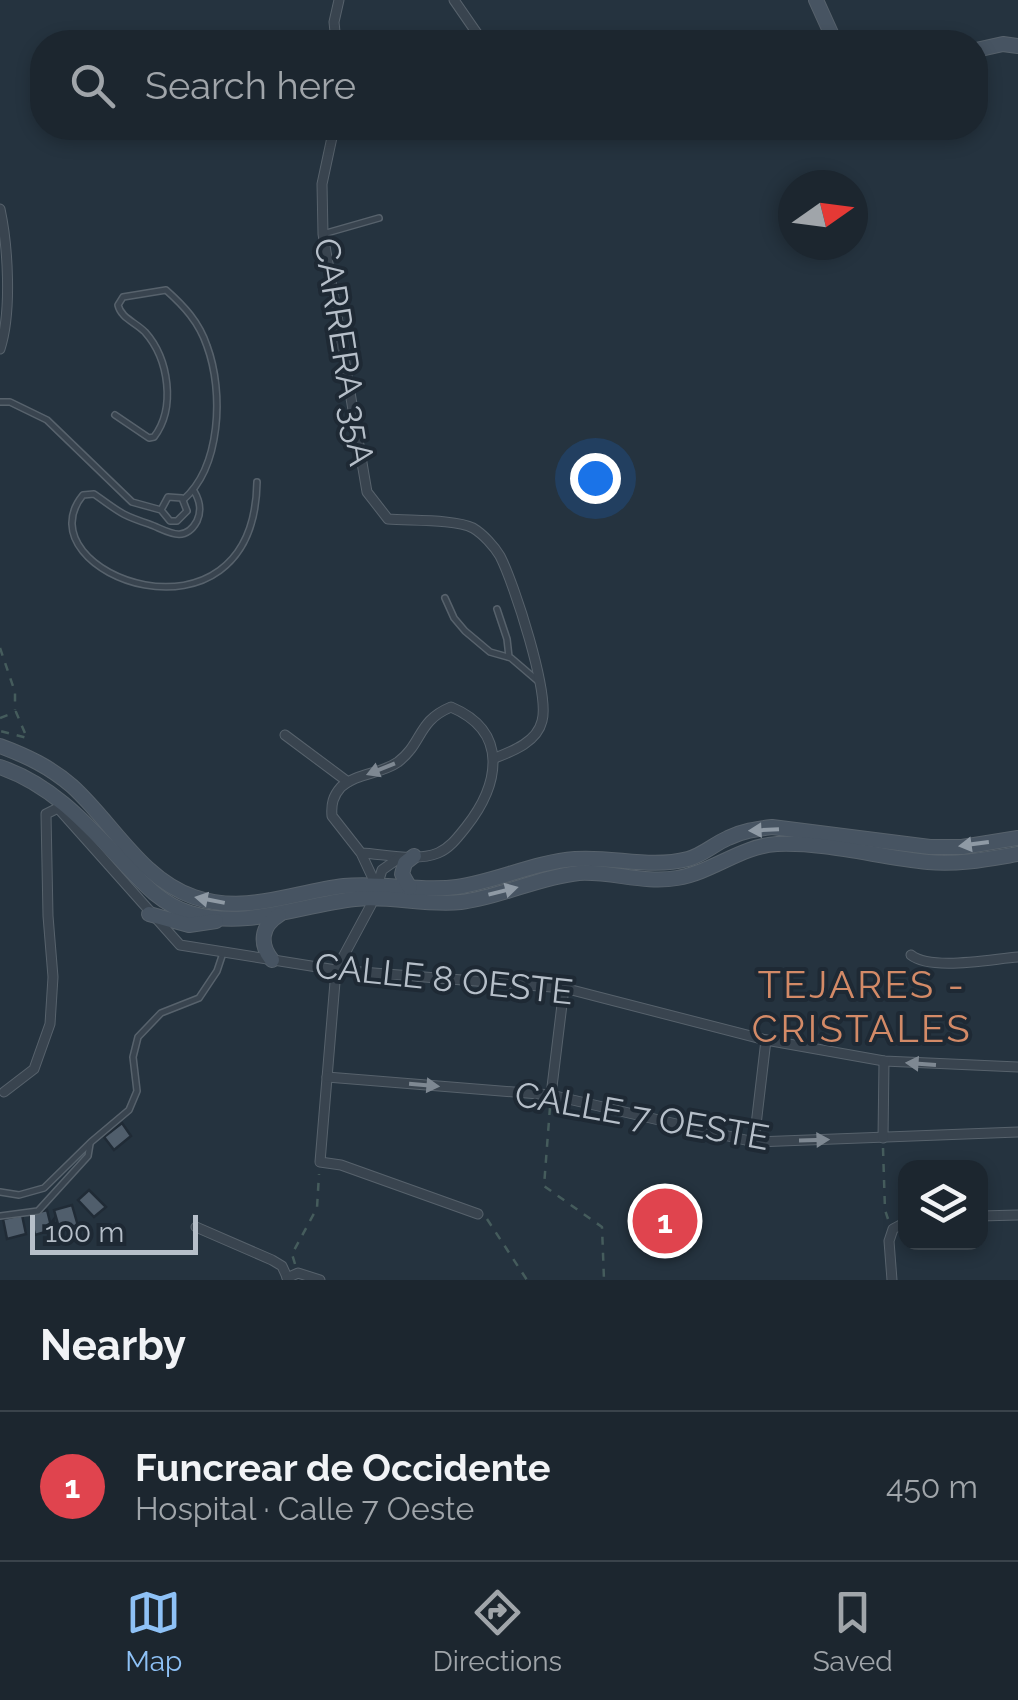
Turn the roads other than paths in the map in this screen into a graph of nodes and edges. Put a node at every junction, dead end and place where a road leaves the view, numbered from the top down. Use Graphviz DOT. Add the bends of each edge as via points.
graph roads {
  1 [pos="339,0"];
  2 [pos="454,0"];
  3 [pos="816,0"];
  4 [pos="335,30"];
  5 [pos="475,30"];
  6 [pos="829,30"];
  7 [pos="1018,46"];
  8 [pos="988,47"];
  9 [pos="331,140"];
  10 [pos="0,209"];
  11 [pos="379,218"];
  12 [pos="323,234"];
  13 [pos="0,348"];
  14 [pos="0,402"];
  15 [pos="115,415"];
  16 [pos="257,482"];
  17 [pos="194,491"];
  18 [pos="184,500"];
  19 [pos="161,510"];
  20 [pos="446,598"];
  21 [pos="497,609"];
  22 [pos="509,656"];
  23 [pos="541,684"];
  24 [pos="285,735"];
  25 [pos="0,746"];
  26 [pos="495,758"];
  27 [pos="0,767"];
  28 [pos="348,782"];
  29 [pos="1018,838"];
  30 [pos="361,852"];
  31 [pos="1018,854"];
  32 [pos="930,855"];
  33 [pos="414,856"];
  34 [pos="410,888"];
  35 [pos="374,892"];
  36 [pos="149,914"];
  37 [pos="280,915"];
  38 [pos="224,919"];
  39 [pos="224,952"];
  40 [pos="911,954"];
  41 [pos="1018,957"];
  42 [pos="272,960"];
  43 [pos="336,970"];
  44 [pos="564,988"];
  45 [pos="766,1040"];
  46 [pos="884,1061"];
  47 [pos="1018,1068"];
  48 [pos="327,1077"];
  49 [pos="4,1092"];
  50 [pos="551,1096"];
  51 [pos="1018,1132"];
  52 [pos="882,1138"];
  53 [pos="91,1142"];
  54 [pos="754,1142"];
  55 [pos="0,1192"];
  56 [pos="478,1214"];
  57 [pos="1018,1215"];
  58 [pos="0,1216"];
  59 [pos="988,1216"];
  60 [pos="196,1227"];
  61 [pos="898,1227"];
  62 [pos="290,1277"];
  63 [pos="320,1280"];
  64 [pos="892,1280"];
  1 -- 4 [label="street"];
  2 -- 5 [label="street"];
  3 -- 6 [label="main road"];
  7 -- 8 [label="main road"];
  9 -- 12 [label="street, CARRERA 35A" via="322,184"];
  10 -- 13 [label="street" via="6,285"];
  11 -- 12 [label="lane"];
  12 -- 23 [label="street, CARRERA 35A" via="367,492 388,519 470,526 484,537 499,555"];
  14 -- 19 [label="lane" via="47,420 132,502"];
  15 -- 17 [label="lane" via="148,438 160,429 168,373 156,347 118,305 123,297 166,290 196,321 213,372 216,425"];
  16 -- 17 [label="lane" via="253,522 242,545 224,566 190,583 153,588 121,579 100,568 78,542 74,523 82,495 94,494 130,520 178,535 198,518"];
  17 -- 18 [label="lane"];
  18 -- 19 [label="lane" via="168,497"];
  18 -- 19 [label="lane" via="187,512 177,522"];
  20 -- 22 [label="lane" via="460,626 490,652"];
  21 -- 22 [label="lane"];
  22 -- 23 [label="lane"];
  23 -- 26 [label="street, CARRERA 35A" via="542,721 533,737"];
  24 -- 28 [label="street"];
  35 -- 25 [label="main road, one-way" via="338,887 252,904 197,898 148,868 44,764"];
  26 -- 28 [label="street, one-way" via="485,734 451,706 426,722 402,759"];
  26 -- 33 [label="street" via="484,804 450,846"];
  27 -- 38 [label="main road" via="62,802 162,900"];
  28 -- 30 [label="street" via="335,794 332,816"];
  29 -- 32 [label="main road, one-way"];
  30 -- 33 [label="street"];
  30 -- 35 [label="street"];
  31 -- 32 [label="main road" via="964,863"];
  32 -- 34 [label="main road, one-way" via="772,828 656,865 574,859 459,886"];
  35 -- 32 [label="main road, one-way" via="463,902 575,874 657,881 774,844"];
  33 -- 34 [label="main road" via="402,874"];
  33 -- 35 [label="street" via="388,864"];
  34 -- 35 [label="main road"];
  35 -- 37 [label="main road"];
  35 -- 43 [label="street"];
  36 -- 38 [label="main road" via="189,925"];
  36 -- 39 [label="street, CALLE 8 OESTE" via="180,945"];
  36 -- 49 [label="street, CALLE 8 OESTE" via="58,808 46,814 50,1024 34,1069"];
  37 -- 38 [label="main road"];
  37 -- 42 [label="main road" via="263,935"];
  39 -- 42 [label="street, CALLE 8 OESTE"];
  39 -- 53 [label="lane" via="199,998 161,1013 138,1037 135,1101"];
  40 -- 41 [label="street" via="935,963"];
  42 -- 43 [label="street, CALLE 8 OESTE"];
  43 -- 44 [label="street, CALLE 8 OESTE"];
  43 -- 48 [label="street"];
  44 -- 45 [label="street, CALLE 8 OESTE"];
  44 -- 50 [label="street"];
  45 -- 46 [label="street, CALLE 8 OESTE"];
  45 -- 54 [label="street"];
  47 -- 46 [label="street, CALLE 8 OESTE, one-way"];
  46 -- 52 [label="street"];
  48 -- 50 [label="street, CALLE 7 OESTE, one-way"];
  48 -- 56 [label="street" via="320,1162"];
  50 -- 54 [label="street, CALLE 7 OESTE"];
  51 -- 52 [label="street, CALLE 7 OESTE"];
  54 -- 52 [label="street, CALLE 7 OESTE, one-way"];
  53 -- 55 [label="lane" via="44,1188"];
  53 -- 58 [label="lane" via="88,1156 38,1210"];
  57 -- 59 [label="street"];
  60 -- 62 [label="street" via="272,1260"];
  61 -- 64 [label="street" via="889,1241"];
  62 -- 63 [label="street"];
}
